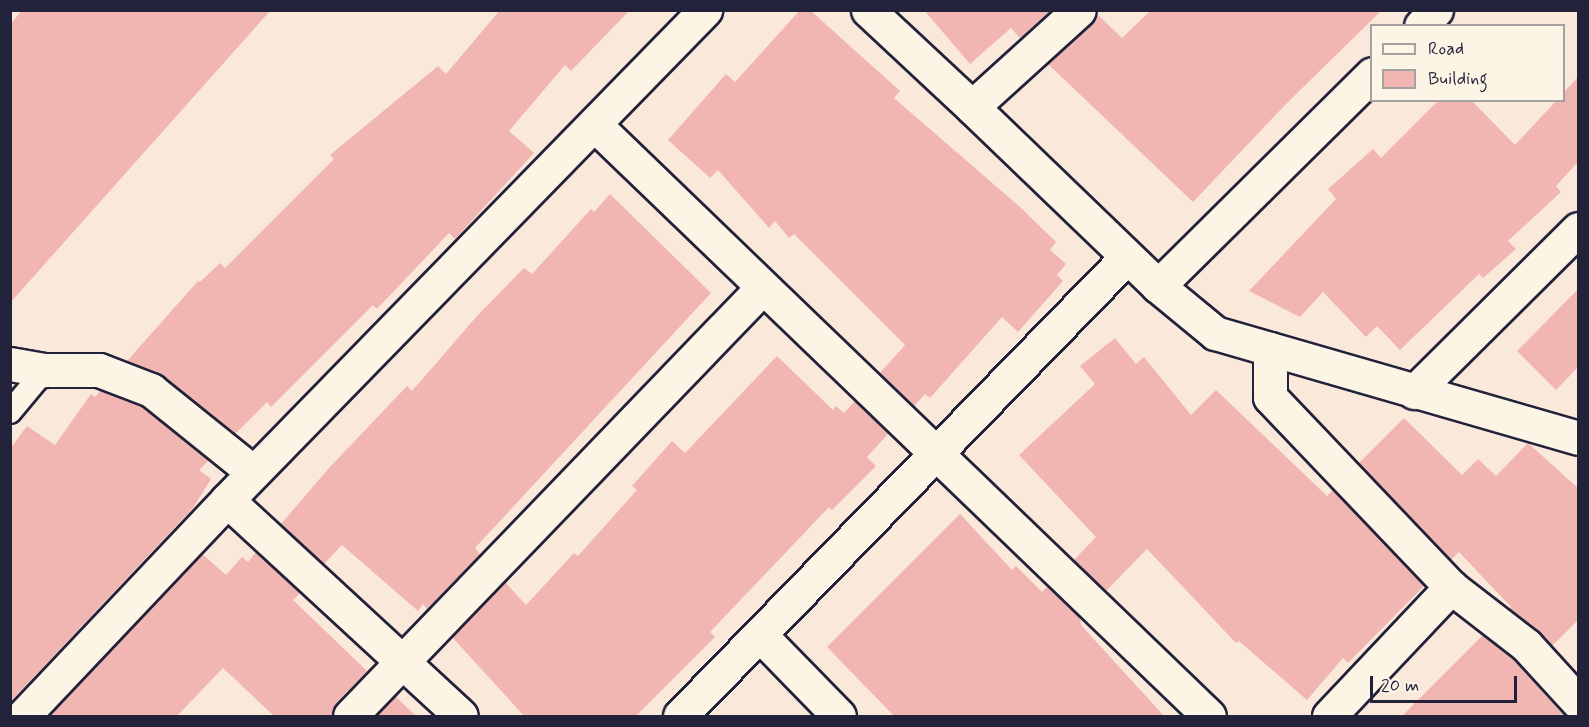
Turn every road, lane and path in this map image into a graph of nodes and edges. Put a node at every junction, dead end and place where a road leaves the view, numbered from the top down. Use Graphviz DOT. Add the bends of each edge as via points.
graph roads {
  1 [pos="705,10"];
  2 [pos="868,10"];
  3 [pos="1078,10"];
  4 [pos="1436,10"];
  5 [pos="1422,24"];
  6 [pos="1370,75"];
  7 [pos="972,107"];
  8 [pos="596,125"];
  9 [pos="1578,229"];
  10 [pos="1127,257"];
  11 [pos="1158,286"];
  12 [pos="763,287"];
  13 [pos="1270,349"];
  14 [pos="10,364"];
  15 [pos="45,370"];
  16 [pos="1414,392"];
  17 [pos="10,412"];
  18 [pos="1578,438"];
  19 [pos="936,454"];
  20 [pos="253,472"];
  21 [pos="226,500"];
  22 [pos="1451,587"];
  23 [pos="760,635"];
  24 [pos="402,662"];
  25 [pos="1578,702"];
  26 [pos="23,717"];
  27 [pos="350,717"];
  28 [pos="461,717"];
  29 [pos="680,717"];
  30 [pos="839,717"];
  31 [pos="1209,717"];
  32 [pos="1329,717"];
  1 -- 8 [label="street"];
  2 -- 7 [label="street"];
  3 -- 7 [label="street"];
  4 -- 5 [label="street"];
  6 -- 11 [label="street"];
  7 -- 10 [label="street"];
  8 -- 12 [label="street"];
  8 -- 20 [label="street"];
  9 -- 16 [label="street"];
  10 -- 11 [label="street"];
  10 -- 19 [label="street"];
  11 -- 13 [label="street" via="1215,333"];
  12 -- 19 [label="street"];
  12 -- 24 [label="street"];
  13 -- 16 [label="street"];
  13 -- 22 [label="street" via="1270,397"];
  14 -- 15 [label="street"];
  15 -- 17 [label="lane"];
  15 -- 20 [label="street" via="99,370 151,390"];
  16 -- 18 [label="street"];
  19 -- 23 [label="street"];
  19 -- 31 [label="street"];
  20 -- 21 [label="street"];
  21 -- 24 [label="street"];
  21 -- 26 [label="street"];
  22 -- 25 [label="street" via="1526,645"];
  22 -- 32 [label="street"];
  23 -- 29 [label="street"];
  23 -- 30 [label="street"];
  24 -- 27 [label="street"];
  24 -- 28 [label="street"];
}
